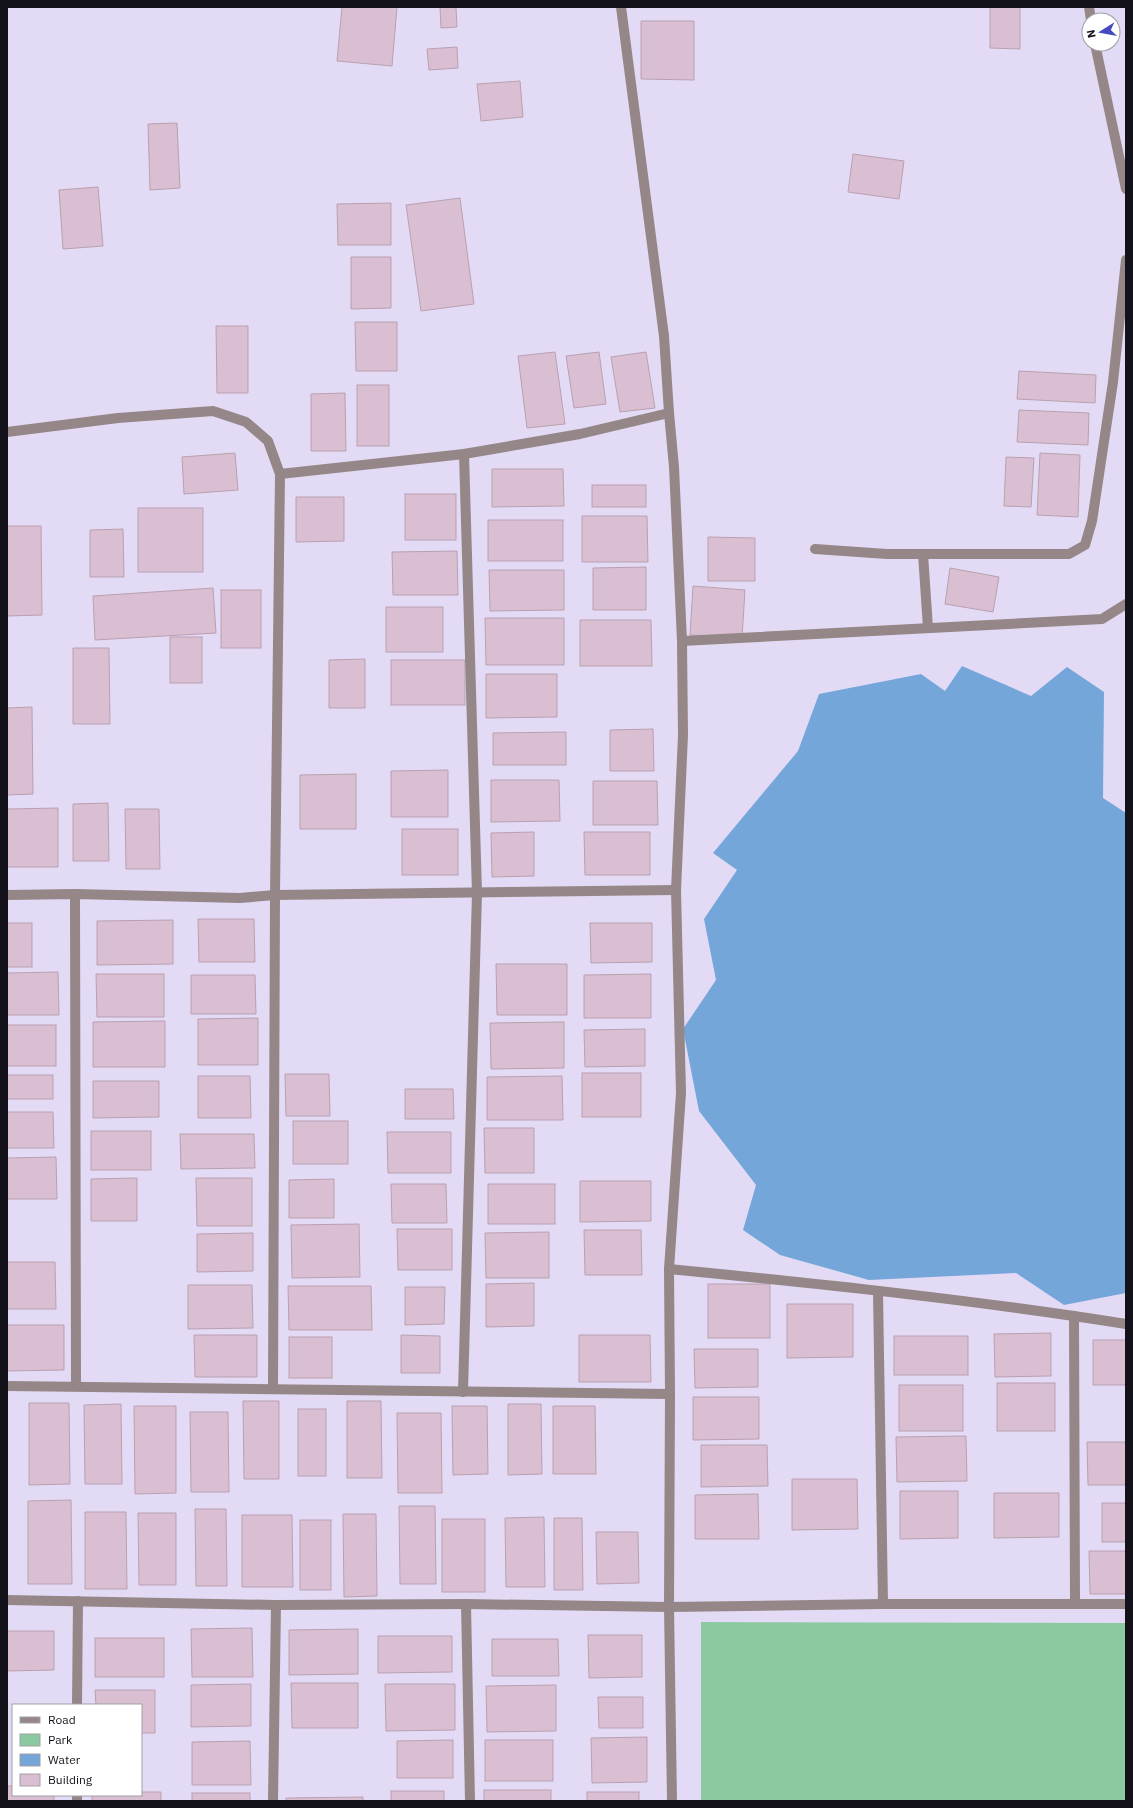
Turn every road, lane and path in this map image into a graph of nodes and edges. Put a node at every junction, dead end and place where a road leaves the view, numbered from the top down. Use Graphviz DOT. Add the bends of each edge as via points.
graph roads {
  1 [pos="621,7"];
  2 [pos="1097,52"];
  3 [pos="1126,189"];
  4 [pos="1126,260"];
  5 [pos="669,413"];
  6 [pos="7,432"];
  7 [pos="464,454"];
  8 [pos="280,474"];
  9 [pos="815,549"];
  10 [pos="923,554"];
  11 [pos="1126,604"];
  12 [pos="928,628"];
  13 [pos="682,642"];
  14 [pos="676,890"];
  15 [pos="477,893"];
  16 [pos="7,894"];
  17 [pos="76,894"];
  18 [pos="275,895"];
  19 [pos="669,1269"];
  20 [pos="878,1292"];
  21 [pos="1074,1316"];
  22 [pos="1126,1324"];
  23 [pos="7,1386"];
  24 [pos="76,1386"];
  25 [pos="273,1389"];
  26 [pos="463,1392"];
  27 [pos="670,1394"];
  28 [pos="7,1600"];
  29 [pos="78,1601"];
  30 [pos="466,1604"];
  31 [pos="883,1604"];
  32 [pos="1075,1604"];
  33 [pos="1126,1604"];
  34 [pos="276,1605"];
  35 [pos="669,1607"];
  36 [pos="78,1704"];
  37 [pos="273,1801"];
  38 [pos="470,1801"];
  39 [pos="672,1801"];
  1 -- 5 [label="street" via="664,336"];
  2 -- 3 [label="street"];
  4 -- 10 [label="street" via="1113,382 1092,521 1085,545 1069,554"];
  5 -- 7 [label="street" via="580,434"];
  5 -- 13 [label="street"];
  6 -- 8 [label="street" via="118,418 213,411 246,422 268,441"];
  7 -- 8 [label="street"];
  7 -- 15 [label="street"];
  8 -- 18 [label="street"];
  9 -- 10 [label="street"];
  10 -- 12 [label="street"];
  11 -- 12 [label="street" via="1102,619"];
  12 -- 13 [label="street"];
  13 -- 14 [label="street" via="683,735"];
  14 -- 15 [label="street"];
  14 -- 19 [label="street" via="681,1093"];
  15 -- 18 [label="street"];
  15 -- 26 [label="street"];
  16 -- 17 [label="street"];
  17 -- 18 [label="street" via="240,898"];
  17 -- 24 [label="street"];
  18 -- 25 [label="street"];
  19 -- 20 [label="street"];
  19 -- 27 [label="street"];
  20 -- 21 [label="street"];
  20 -- 31 [label="street"];
  21 -- 22 [label="street"];
  21 -- 32 [label="street"];
  23 -- 24 [label="street"];
  24 -- 25 [label="street"];
  25 -- 26 [label="street"];
  26 -- 27 [label="street"];
  27 -- 35 [label="street"];
  28 -- 29 [label="street"];
  29 -- 34 [label="street"];
  29 -- 36 [label="street"];
  30 -- 34 [label="street"];
  30 -- 35 [label="street"];
  30 -- 38 [label="street"];
  31 -- 32 [label="street"];
  31 -- 35 [label="street"];
  32 -- 33 [label="street"];
  34 -- 37 [label="street"];
  35 -- 39 [label="street"];
}
